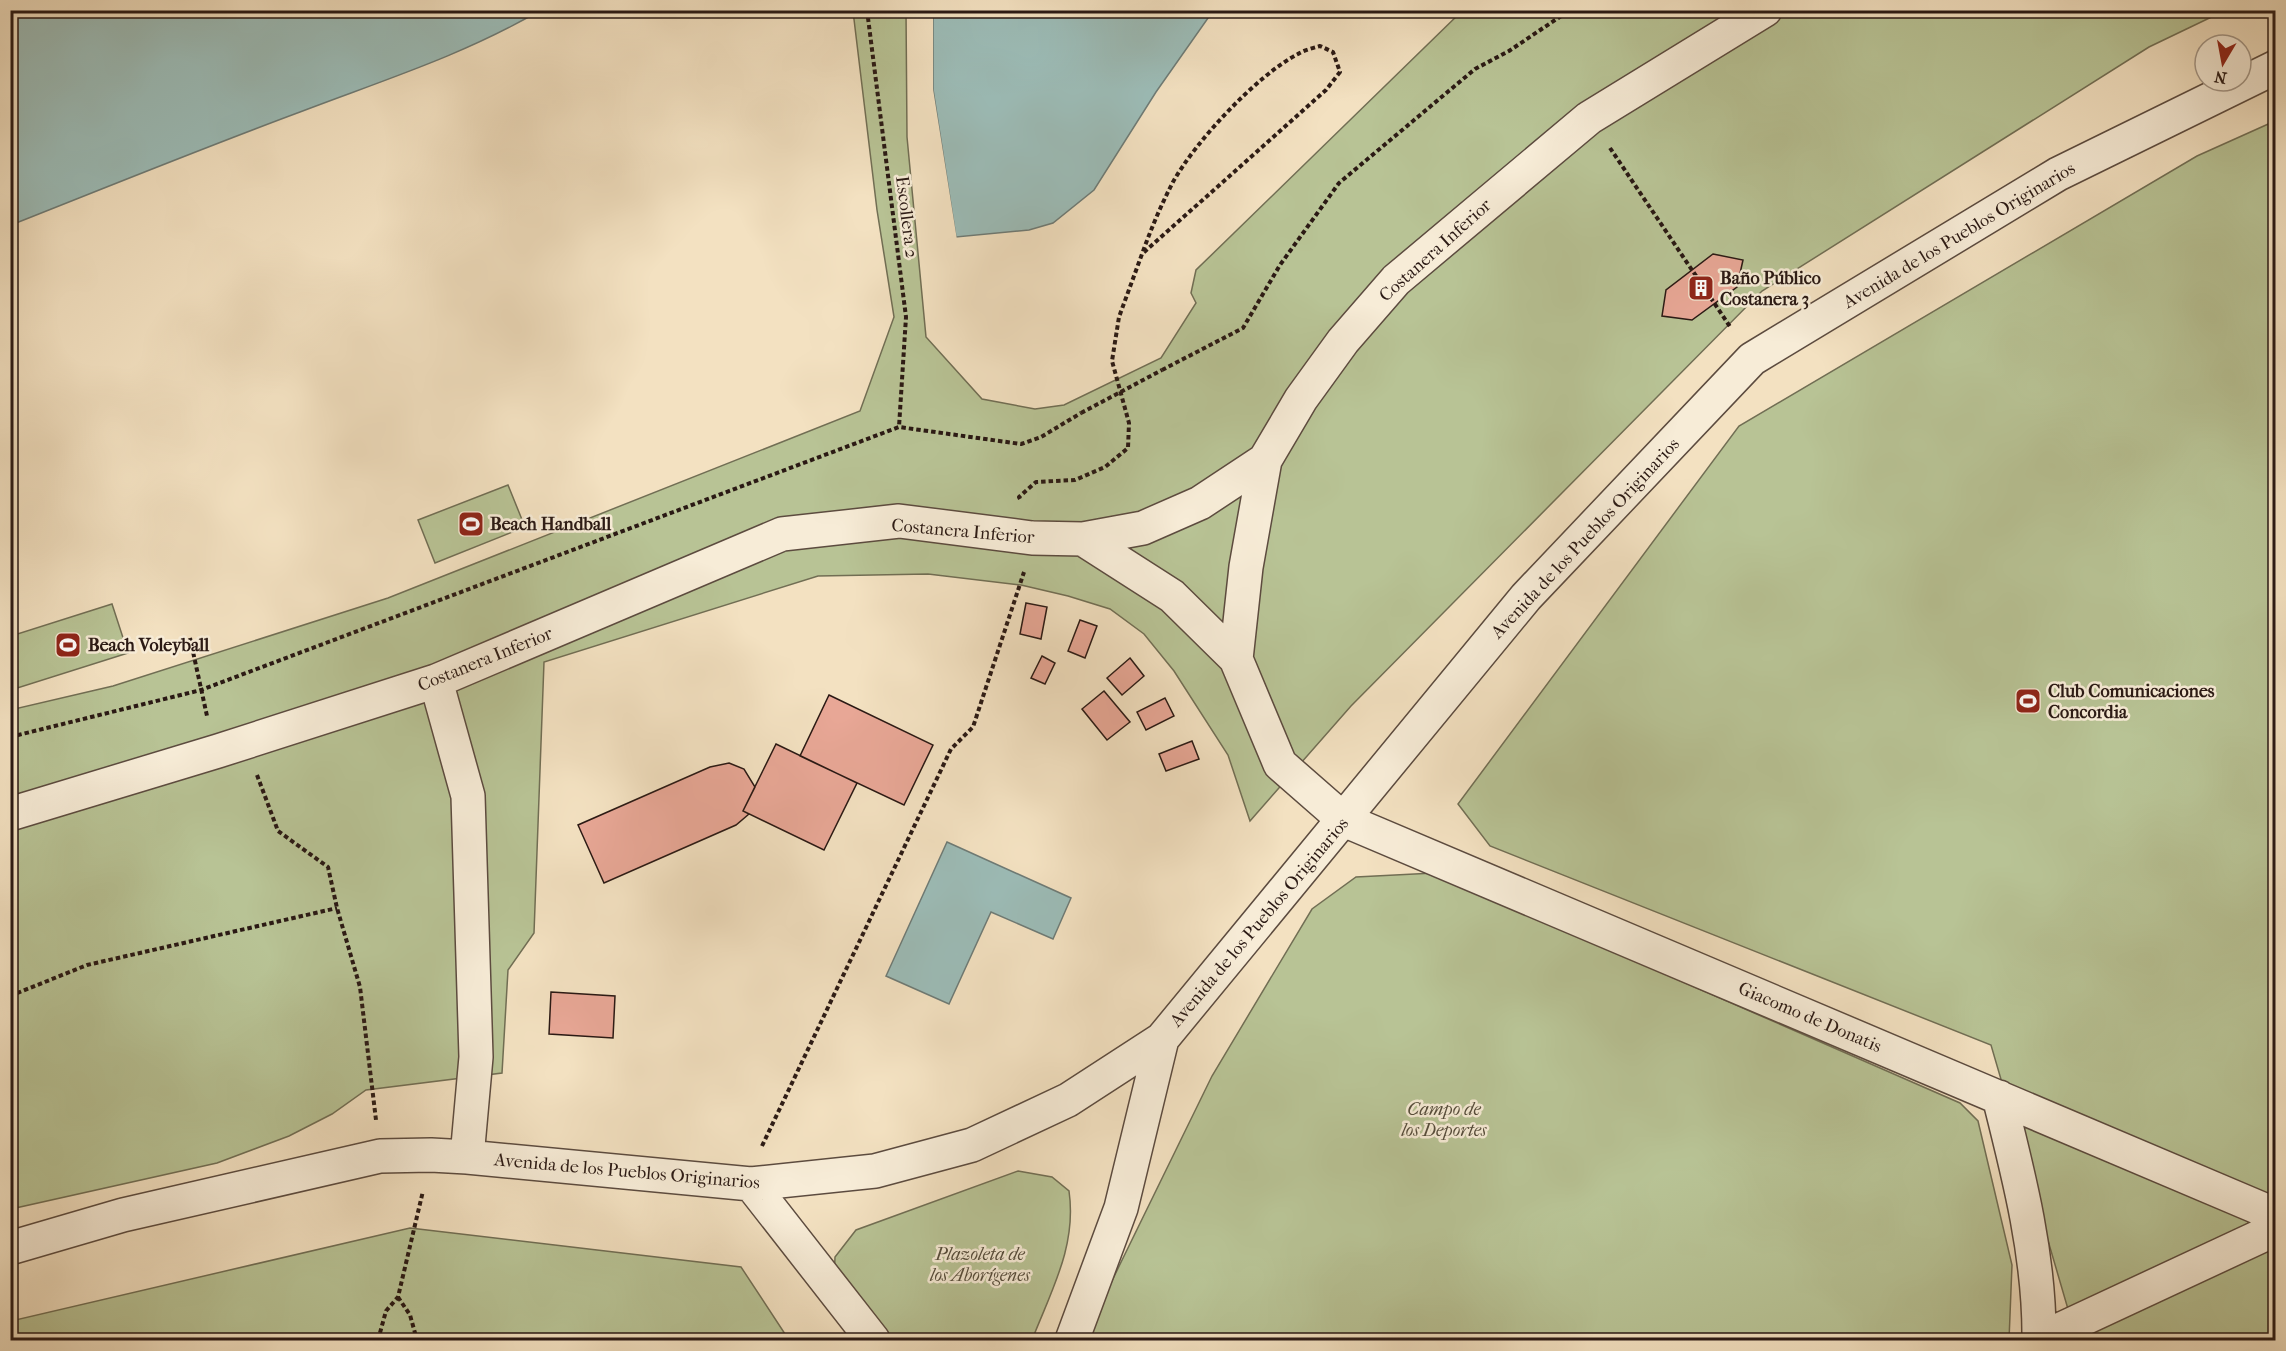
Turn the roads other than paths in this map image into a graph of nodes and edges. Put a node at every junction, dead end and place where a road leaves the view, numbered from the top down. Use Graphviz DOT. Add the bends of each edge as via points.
graph roads {
  1 [pos="1765,10"];
  2 [pos="2276,67"];
  3 [pos="1265,460"];
  4 [pos="1083,539"];
  5 [pos="1236,659"];
  6 [pos="436,681"];
  7 [pos="10,814"];
  8 [pos="1344,820"];
  9 [pos="1162,1039"];
  10 [pos="1999,1096"];
  11 [pos="467,1157"];
  12 [pos="746,1184"];
  13 [pos="2276,1215"];
  14 [pos="2276,1229"];
  15 [pos="10,1248"];
  16 [pos="2039,1340"];
  17 [pos="873,1341"];
  18 [pos="1072,1341"];
  1 -- 3 [label="street, Costanera Inferior" via="1589,118 1396,280 1300,399"];
  2 -- 8 [label="street, Avenida de los Pueblos Originarios" via="2058,174 1752,359 1526,597"];
  3 -- 4 [label="street, Costanera Inferior" via="1200,503 1143,528"];
  3 -- 5 [label="street" via="1246,567"];
  4 -- 5 [label="street" via="1172,596"];
  4 -- 6 [label="street, Costanera Inferior" via="1032,538 899,521 782,534"];
  5 -- 8 [label="street, Giacomo de Donatis" via="1280,764"];
  6 -- 7 [label="street, Costanera Inferior"];
  6 -- 11 [label="street" via="468,796 476,1057"];
  8 -- 9 [label="street, Avenida de los Pueblos Originarios"];
  8 -- 10 [label="street, Giacomo de Donatis"];
  9 -- 12 [label="street, Avenida de los Pueblos Originarios" via="1068,1100 972,1145 874,1171"];
  9 -- 18 [label="street" via="1121,1208"];
  10 -- 13 [label="street, Giacomo de Donatis"];
  10 -- 16 [label="street" via="2036,1268"];
  11 -- 12 [label="street, Avenida de los Pueblos Originarios"];
  11 -- 15 [label="street, Avenida de los Pueblos Originarios" via="380,1156 123,1215"];
  12 -- 17 [label="street"];
  14 -- 16 [label="street"];
}
